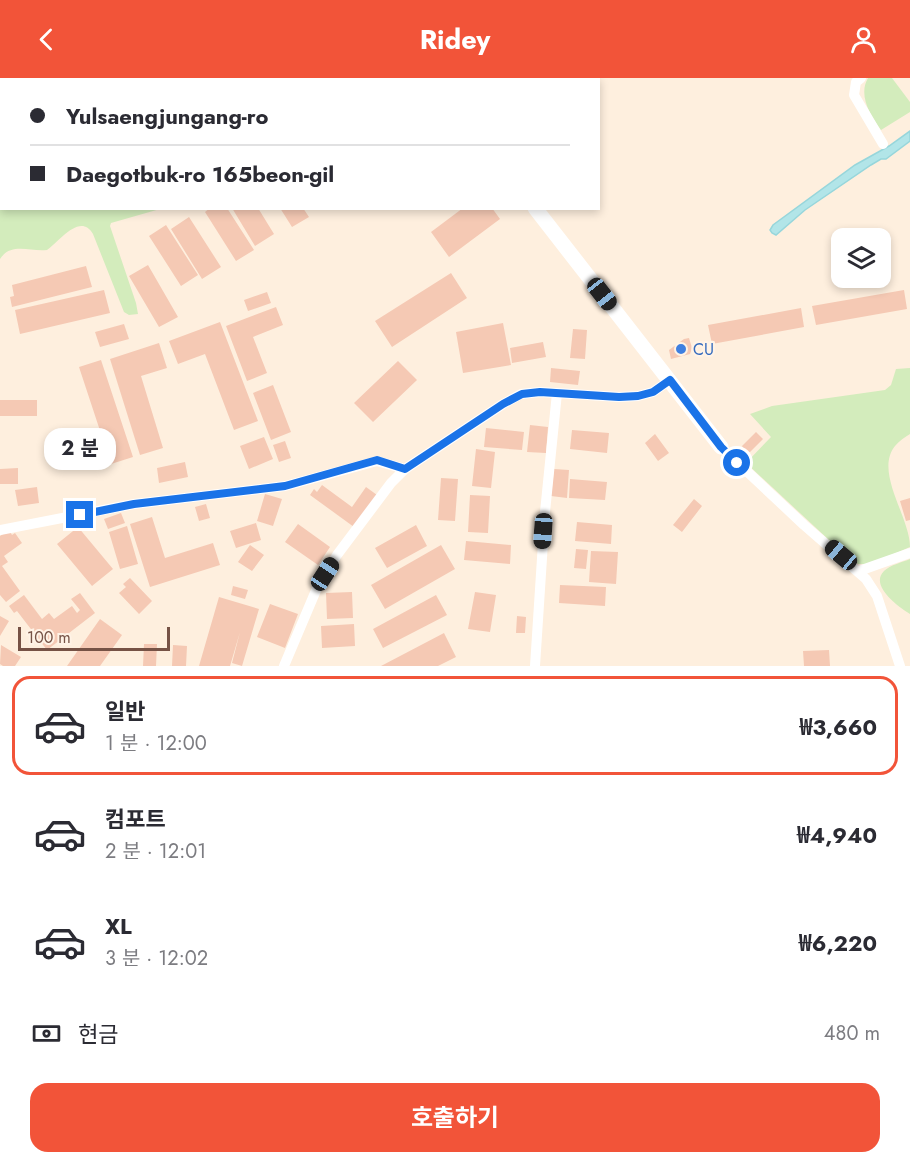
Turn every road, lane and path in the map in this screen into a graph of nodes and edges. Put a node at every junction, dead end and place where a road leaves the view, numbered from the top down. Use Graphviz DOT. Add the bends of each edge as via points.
graph roads {
  1 [pos="861,78"];
  2 [pos="883,144"];
  3 [pos="536,210"];
  4 [pos="670,380"];
  5 [pos="557,393"];
  6 [pos="721,447"];
  7 [pos="405,469"];
  8 [pos="0,530"];
  9 [pos="910,553"];
  10 [pos="859,570"];
  11 [pos="284,666"];
  12 [pos="535,666"];
  13 [pos="900,666"];
  1 -- 2 [label="street" via="856,82 854,95"];
  3 -- 4 [label="street"];
  4 -- 5 [label="street" via="653,392 638,396"];
  4 -- 6 [label="street"];
  5 -- 7 [label="street" via="530,392 512,398"];
  5 -- 12 [label="street"];
  6 -- 10 [label="street" via="804,525"];
  7 -- 8 [label="street" via="377,460 285,486 134,504"];
  7 -- 11 [label="street" via="390,483 316,588"];
  9 -- 10 [label="street"];
  10 -- 13 [label="street" via="877,596"];
}
